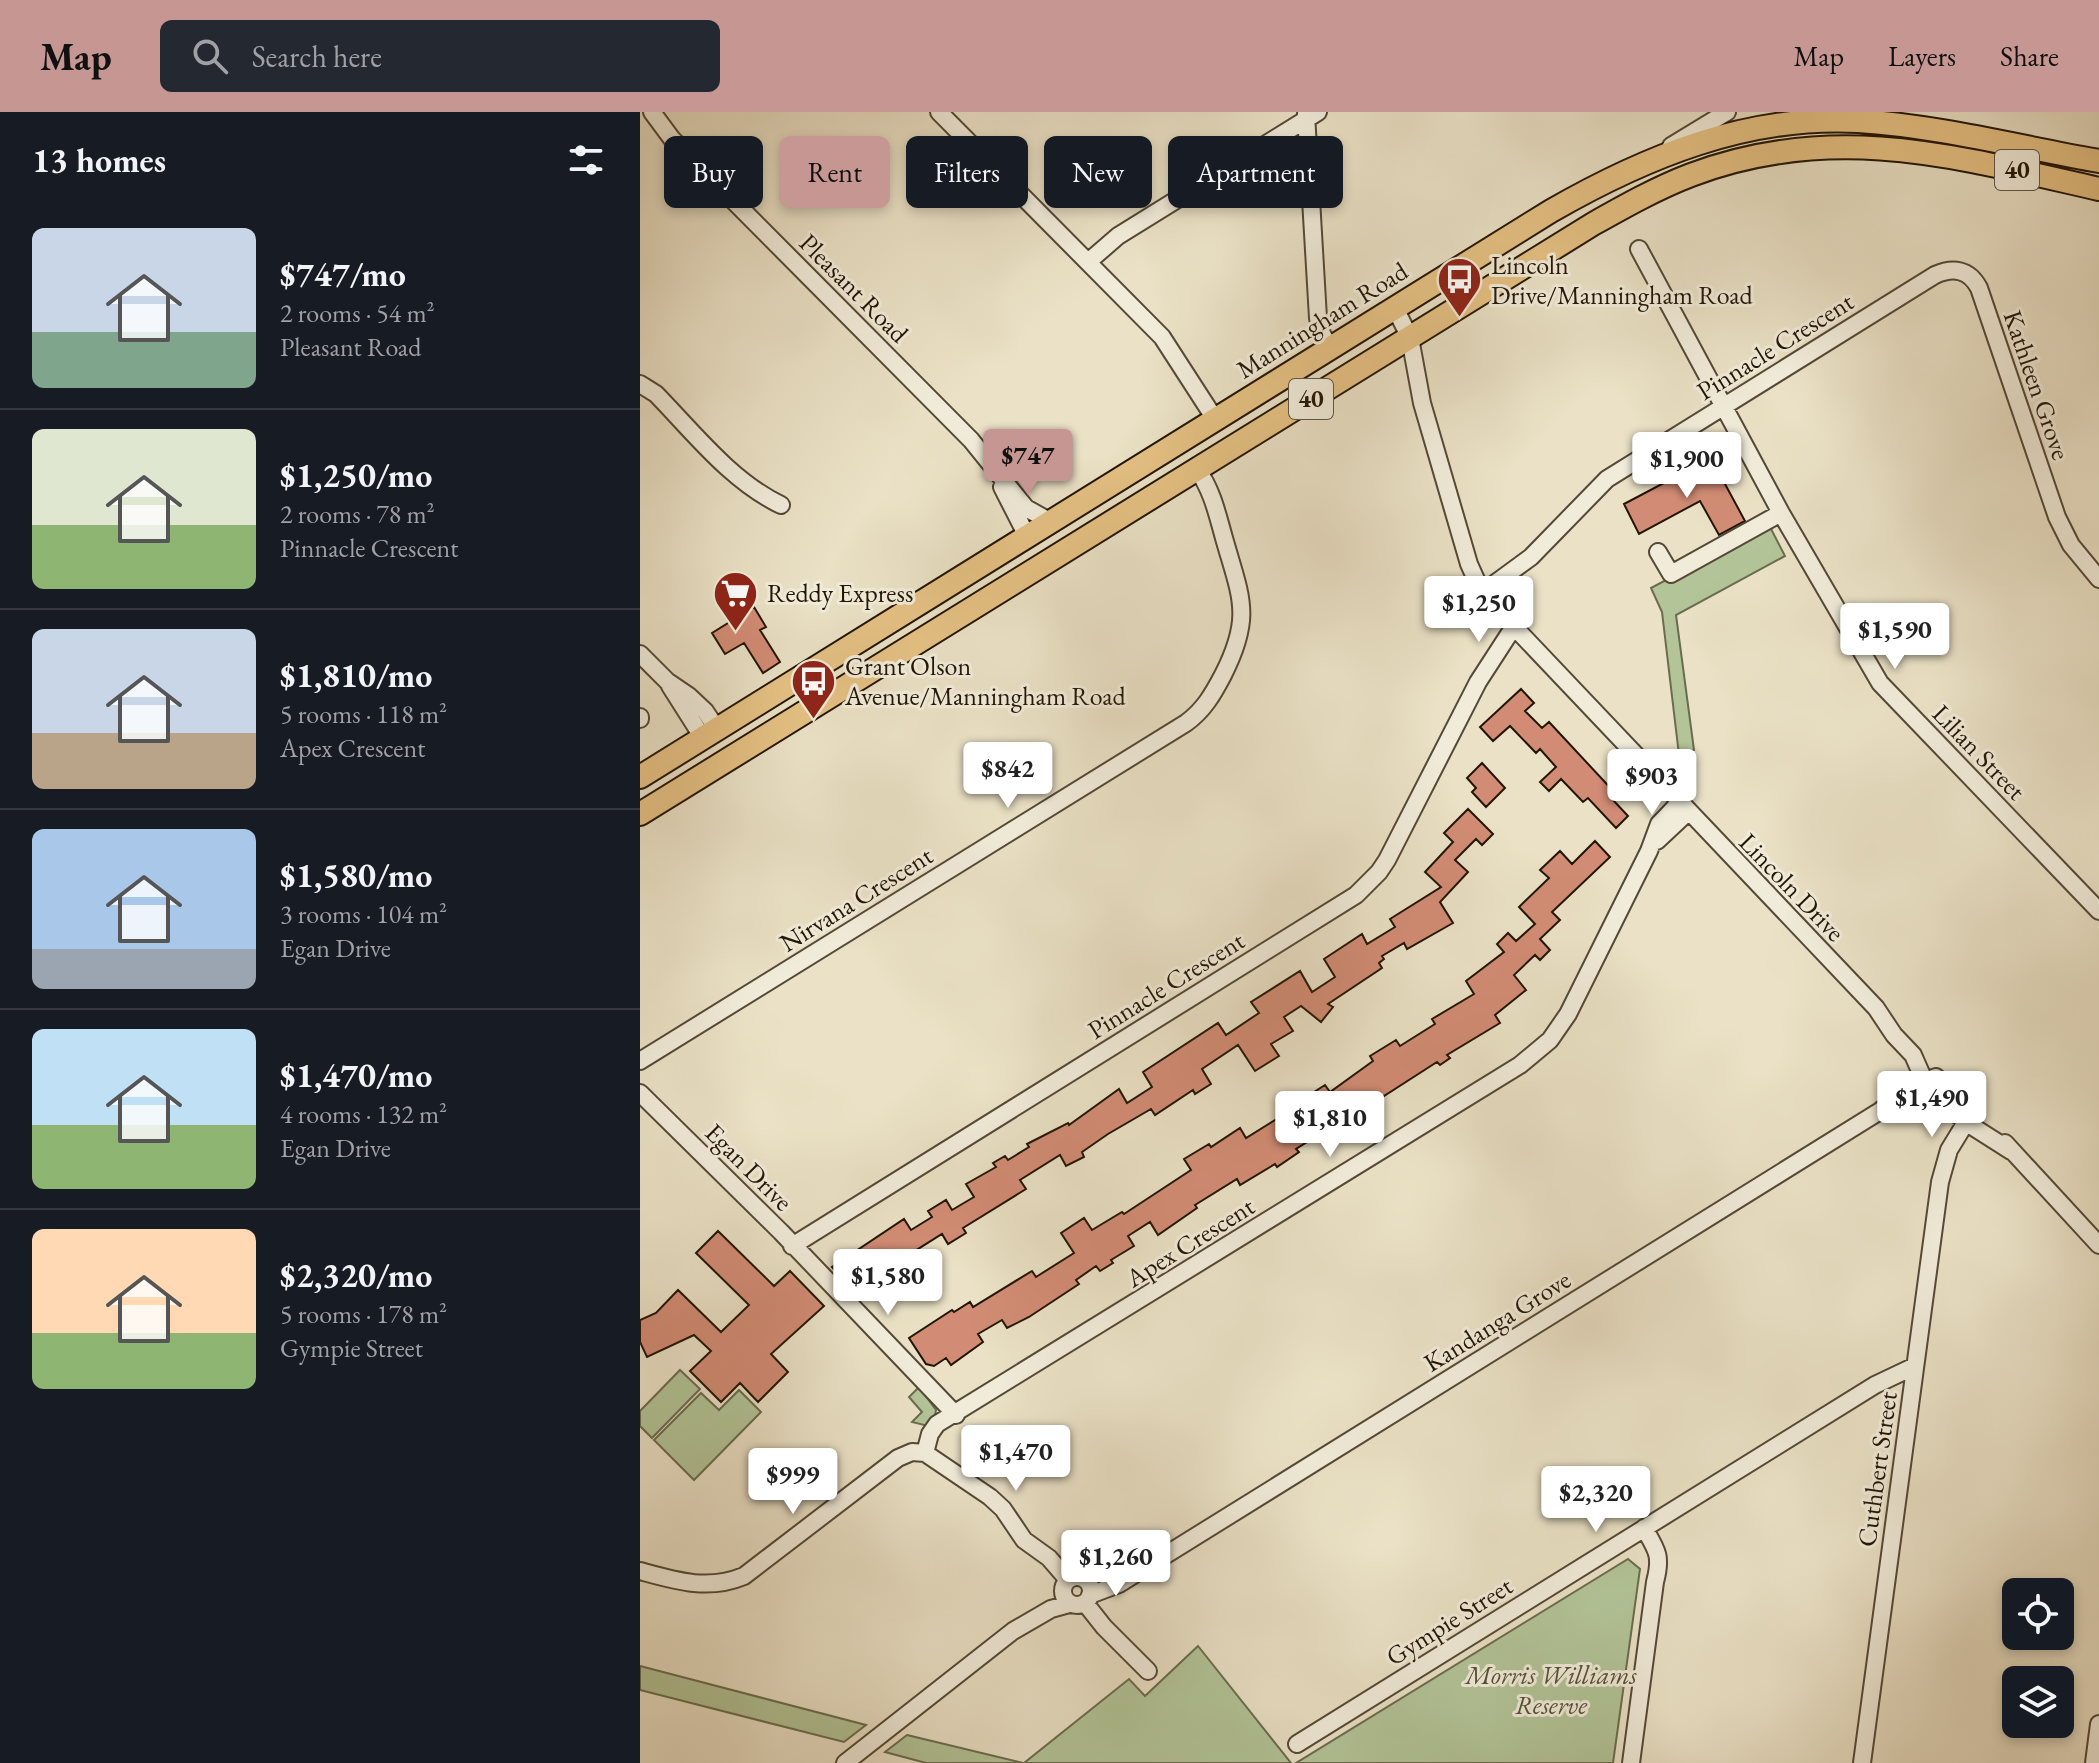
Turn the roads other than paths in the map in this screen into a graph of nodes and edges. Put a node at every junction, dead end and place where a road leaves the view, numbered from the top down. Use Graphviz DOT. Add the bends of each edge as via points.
graph roads {
  1 [pos="652,112"];
  2 [pos="939,112"];
  3 [pos="1727,112"];
  4 [pos="1310,114"];
  5 [pos="640,116"];
  6 [pos="1851,117"];
  7 [pos="668,136"];
  8 [pos="670,136"];
  9 [pos="2099,161"];
  10 [pos="1638,165"];
  11 [pos="2099,189"];
  12 [pos="741,208"];
  13 [pos="1639,249"];
  14 [pos="1088,262"];
  15 [pos="1979,288"];
  16 [pos="1395,308"];
  17 [pos="1403,342"];
  18 [pos="1330,348"];
  19 [pos="640,384"];
  20 [pos="1724,405"];
  21 [pos="1215,419"];
  22 [pos="1197,469"];
  23 [pos="997,474"];
  24 [pos="1162,491"];
  25 [pos="781,505"];
  26 [pos="1781,513"];
  27 [pos="1051,522"];
  28 [pos="1027,536"];
  29 [pos="1658,552"];
  30 [pos="2099,579"];
  31 [pos="1486,599"];
  32 [pos="1509,624"];
  33 [pos="640,654"];
  34 [pos="710,733"];
  35 [pos="725,762"];
  36 [pos="640,777"];
  37 [pos="1683,807"];
  38 [pos="640,814"];
  39 [pos="2099,911"];
  40 [pos="640,1061"];
  41 [pos="1929,1081"];
  42 [pos="640,1093"];
  43 [pos="1966,1119"];
  44 [pos="2099,1245"];
  45 [pos="792,1246"];
  46 [pos="1915,1366"];
  47 [pos="956,1415"];
  48 [pos="925,1453"];
  49 [pos="1639,1531"];
  50 [pos="640,1571"];
  51 [pos="1077,1592"];
  52 [pos="1148,1671"];
  53 [pos="2099,1724"];
  54 [pos="1297,1744"];
  55 [pos="845,1763"];
  56 [pos="1631,1763"];
  57 [pos="1862,1763"];
  58 [pos="2094,1763"];
  1 -- 8 [label="street, Pleasant Road"];
  2 -- 14 [label="street"];
  3 -- 10 [label="street"];
  4 -- 14 [label="street" via="1118,236"];
  4 -- 18 [label="street" via="1318,318"];
  5 -- 7 [label="street, Pleasant Road"];
  6 -- 9 [label="main road, Manningham Road / 40"];
  6 -- 10 [label="main road, Manningham Road / 40" via="1734,133"];
  10 -- 16 [label="main road, Manningham Road / 40" via="1551,211"];
  11 -- 17 [label="main road, 40" via="1965,158 1873,146 1748,158 1695,173 1644,196"];
  12 -- 23 [label="street, Pleasant Road" via="971,440"];
  13 -- 20 [label="street, Lilian Street"];
  14 -- 21 [label="street" via="1162,337"];
  15 -- 20 [label="street, Pinnacle Crescent" via="1963,271 1943,271"];
  15 -- 30 [label="street, Kathleen Grove" via="2060,524"];
  16 -- 17 [label="street, Lincoln Drive"];
  16 -- 18 [label="main road, Manningham Road / 40"];
  17 -- 22 [label="main road, 40"];
  17 -- 31 [label="street, Lincoln Drive" via="1469,564"];
  18 -- 21 [label="main road, Manningham Road / 40"];
  19 -- 25 [label="street" via="738,477"];
  20 -- 26 [label="street, Lilian Street"];
  20 -- 31 [label="street, Pinnacle Crescent" via="1607,479"];
  21 -- 27 [label="main road, Manningham Road / 40"];
  22 -- 24 [label="main road, 40"];
  22 -- 40 [label="street, Nirvana Crescent" via="1210,491 1242,616 1237,648 1202,710"];
  23 -- 27 [label="street, Pleasant Road" via="1026,508"];
  23 -- 28 [label="street, Pleasant Road"];
  24 -- 28 [label="main road" via="1109,508 1046,543"];
  24 -- 35 [label="main road, 40"];
  26 -- 29 [label="street" via="1671,574"];
  26 -- 39 [label="street, Lilian Street" via="1880,683"];
  27 -- 28 [label="main road, Manningham Road / 40"];
  28 -- 34 [label="main road, Manningham Road / 40"];
  31 -- 32 [label="street, Lincoln Drive"];
  32 -- 37 [label="street, Lincoln Drive"];
  32 -- 45 [label="street, Pinnacle Crescent" via="1485,659 1387,860 1356,895"];
  33 -- 34 [label="street"];
  34 -- 35 [label="main road"];
  34 -- 36 [label="main road, Manningham Road / 40"];
  35 -- 38 [label="main road, 40"];
  37 -- 41 [label="street, Lincoln Drive" via="1917,1044"];
  37 -- 47 [label="street, Apex Crescent" via="1659,824 1568,1014 1531,1058"];
  41 -- 43 [label="street, Lincoln Drive"];
  41 -- 51 [label="street, Kandanga Grove" via="1908,1089 1139,1571"];
  42 -- 45 [label="street, Egan Drive"];
  43 -- 44 [label="street, Lincoln Drive" via="1992,1127"];
  43 -- 46 [label="street, Cuthbert Street" via="1940,1182"];
  45 -- 47 [label="street, Egan Drive"];
  46 -- 49 [label="street, Gympie Street" via="1875,1385"];
  46 -- 57 [label="street, Cuthbert Street"];
  47 -- 48 [label="street"];
  48 -- 50 [label="street" via="898,1458 744,1576 707,1585"];
  48 -- 51 [label="street" via="998,1503 1024,1540 1049,1558"];
  49 -- 54 [label="street, Gympie Street"];
  49 -- 56 [label="street" via="1660,1556"];
  51 -- 52 [label="street"];
  51 -- 55 [label="street, Kandanga Grove" via="1013,1631"];
  53 -- 58 [label="street"];
}
